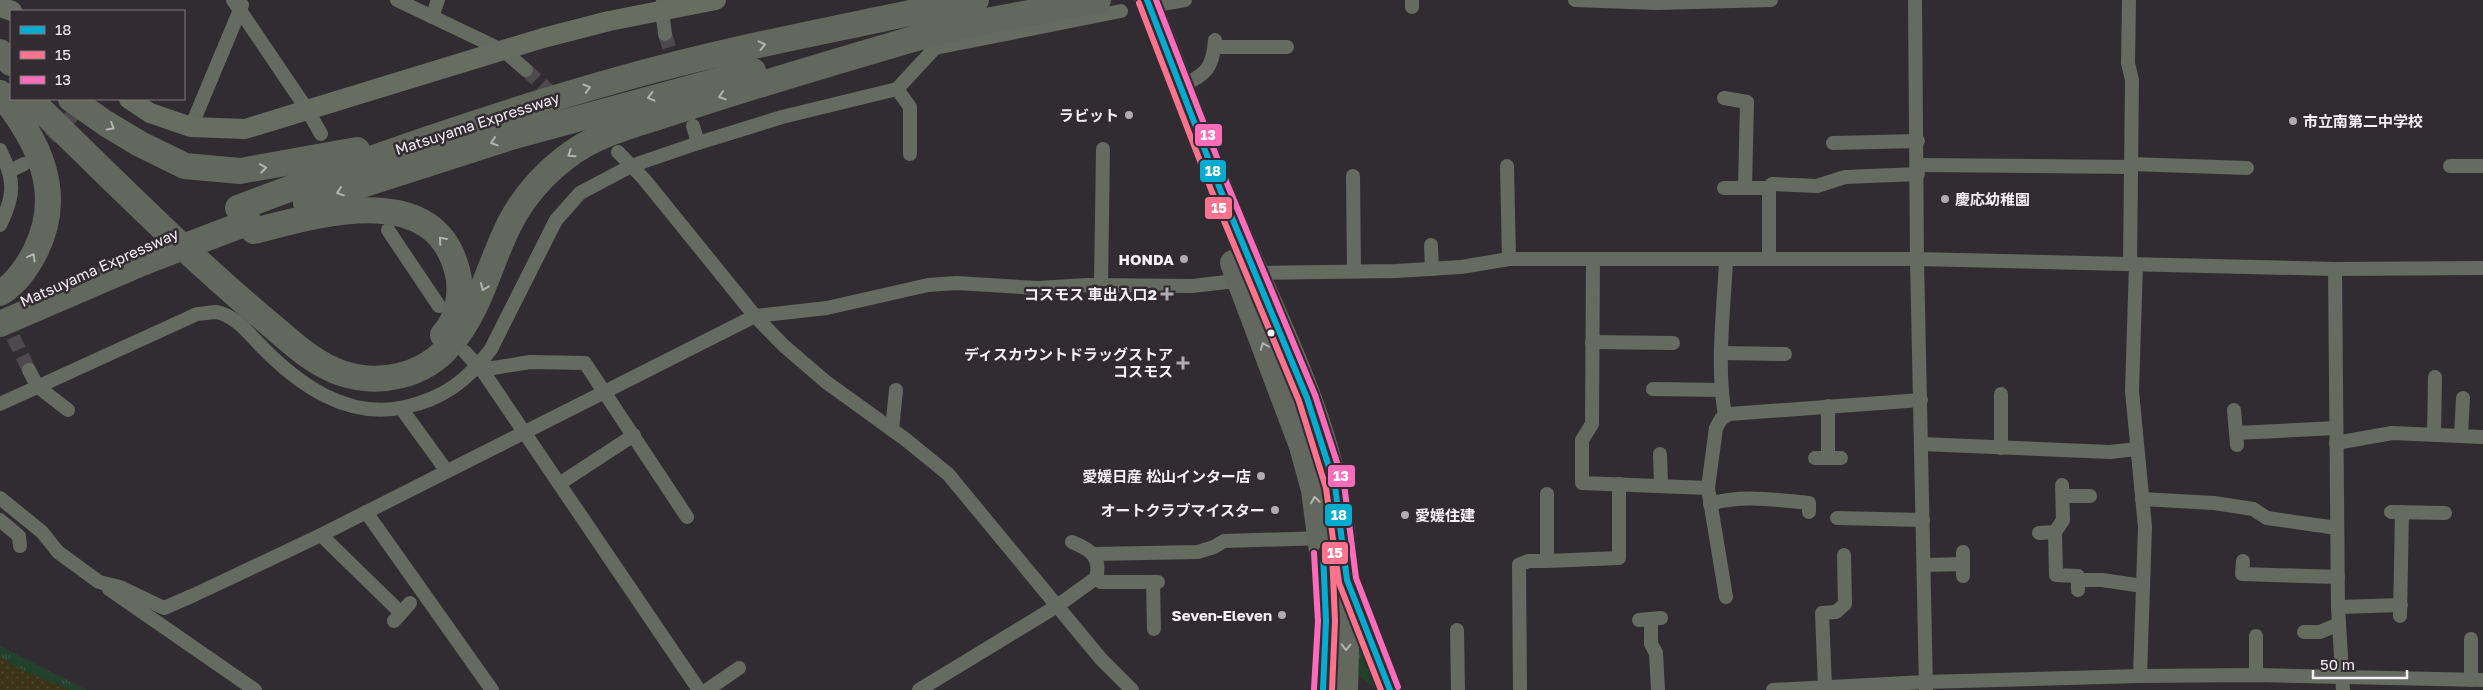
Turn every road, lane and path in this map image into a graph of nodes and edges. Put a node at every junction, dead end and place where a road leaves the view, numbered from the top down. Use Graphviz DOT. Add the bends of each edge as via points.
graph roads {
  1 [pos="397,0"];
  2 [pos="438,0"];
  3 [pos="716,0"];
  4 [pos="976,0"];
  5 [pos="1098,0"];
  6 [pos="1185,0"];
  7 [pos="1575,0"];
  8 [pos="1771,0"];
  9 [pos="1916,0"];
  10 [pos="2129,0"];
  11 [pos="1155,2"];
  12 [pos="239,4"];
  13 [pos="662,5"];
  14 [pos="1125,5"];
  15 [pos="432,17"];
  16 [pos="924,26"];
  17 [pos="665,34"];
  18 [pos="0,37"];
  19 [pos="10,46"];
  20 [pos="1287,48"];
  21 [pos="504,51"];
  22 [pos="0,52"];
  23 [pos="10,63"];
  24 [pos="0,69"];
  25 [pos="526,70"];
  26 [pos="10,79"];
  27 [pos="1181,86"];
  28 [pos="897,89"];
  29 [pos="0,93"];
  30 [pos="1724,98"];
  31 [pos="31,100"];
  32 [pos="48,100"];
  33 [pos="72,100"];
  34 [pos="130,100"];
  35 [pos="308,111"];
  36 [pos="693,126"];
  37 [pos="191,127"];
  38 [pos="321,134"];
  39 [pos="440,134"];
  40 [pos="1918,141"];
  41 [pos="698,143"];
  42 [pos="1833,143"];
  43 [pos="0,150"];
  44 [pos="1103,150"];
  45 [pos="618,152"];
  46 [pos="910,154"];
  47 [pos="24,164"];
  48 [pos="631,166"];
  49 [pos="1507,166"];
  50 [pos="2131,166"];
  51 [pos="2450,166"];
  52 [pos="2483,166"];
  53 [pos="2247,168"];
  54 [pos="1918,170"];
  55 [pos="10,171"];
  56 [pos="1353,176"];
  57 [pos="1724,188"];
  58 [pos="1745,188"];
  59 [pos="1769,188"];
  60 [pos="247,220"];
  61 [pos="0,224"];
  62 [pos="388,230"];
  63 [pos="1431,245"];
  64 [pos="148,256"];
  65 [pos="1509,259"];
  66 [pos="1593,259"];
  67 [pos="1726,259"];
  68 [pos="1769,259"];
  69 [pos="1917,259"];
  70 [pos="2133,264"];
  71 [pos="2483,268"];
  72 [pos="1432,269"];
  73 [pos="2335,269"];
  74 [pos="1354,271"];
  75 [pos="1247,275"];
  76 [pos="1101,286"];
  77 [pos="0,293"];
  78 [pos="439,306"];
  79 [pos="0,313"];
  80 [pos="755,316"];
  81 [pos="0,324"];
  82 [pos="1666,339"];
  83 [pos="1592,342"];
  84 [pos="465,352"];
  85 [pos="1722,353"];
  86 [pos="1785,354"];
  87 [pos="478,367"];
  88 [pos="29,370"];
  89 [pos="2436,377"];
  90 [pos="37,386"];
  91 [pos="1654,389"];
  92 [pos="896,390"];
  93 [pos="1722,390"];
  94 [pos="605,391"];
  95 [pos="2000,394"];
  96 [pos="2463,398"];
  97 [pos="1921,400"];
  98 [pos="0,404"];
  99 [pos="1828,406"];
  100 [pos="401,408"];
  101 [pos="68,410"];
  102 [pos="2234,410"];
  103 [pos="1725,415"];
  104 [pos="2336,428"];
  105 [pos="892,430"];
  106 [pos="524,432"];
  107 [pos="2434,435"];
  108 [pos="634,436"];
  109 [pos="2461,436"];
  110 [pos="2483,437"];
  111 [pos="2336,443"];
  112 [pos="1922,444"];
  113 [pos="2000,448"];
  114 [pos="2137,449"];
  115 [pos="1660,454"];
  116 [pos="1828,458"];
  117 [pos="446,470"];
  118 [pos="559,484"];
  119 [pos="1619,484"];
  120 [pos="1661,486"];
  121 [pos="1708,488"];
  122 [pos="1547,494"];
  123 [pos="2090,496"];
  124 [pos="0,498"];
  125 [pos="2142,499"];
  126 [pos="1710,504"];
  127 [pos="366,512"];
  128 [pos="1809,512"];
  129 [pos="687,517"];
  130 [pos="2436,517"];
  131 [pos="1837,518"];
  132 [pos="0,520"];
  133 [pos="1923,520"];
  134 [pos="2337,528"];
  135 [pos="2055,532"];
  136 [pos="2038,533"];
  137 [pos="321,534"];
  138 [pos="1332,537"];
  139 [pos="1072,542"];
  140 [pos="20,546"];
  141 [pos="1094,554"];
  142 [pos="1844,555"];
  143 [pos="1547,561"];
  144 [pos="2243,561"];
  145 [pos="1963,564"];
  146 [pos="1924,565"];
  147 [pos="2338,577"];
  148 [pos="1096,578"];
  149 [pos="98,582"];
  150 [pos="1336,582"];
  151 [pos="2143,586"];
  152 [pos="1726,597"];
  153 [pos="1057,606"];
  154 [pos="2338,607"];
  155 [pos="402,612"];
  156 [pos="1650,619"];
  157 [pos="2339,624"];
  158 [pos="1154,629"];
  159 [pos="1457,630"];
  160 [pos="2304,632"];
  161 [pos="2256,636"];
  162 [pos="2471,639"];
  163 [pos="739,668"];
  164 [pos="2256,675"];
  165 [pos="2477,680"];
  166 [pos="2135,681"];
  167 [pos="2343,684"];
  168 [pos="1926,686"];
  169 [pos="1825,687"];
  170 [pos="1124,688"];
  171 [pos="255,690"];
  172 [pos="492,690"];
  173 [pos="699,690"];
  174 [pos="707,690"];
  175 [pos="919,690"];
  176 [pos="1323,690"];
  177 [pos="1345,690"];
  178 [pos="1390,690"];
  179 [pos="1458,690"];
  180 [pos="1520,690"];
  181 [pos="1658,690"];
  182 [pos="1773,690"];
  1 -- 15 [label="street"];
  2 -- 15 [label="street"];
  3 -- 13 [label="street"];
  4 -- 16 [label="highway, Matsuyama Expressway, bridge"];
  5 -- 16 [label="highway, bridge" via="965,24"];
  6 -- 11 [label="street"];
  7 -- 8 [label="street" via="1657,3"];
  9 -- 40 [label="street"];
  10 -- 50 [label="street"];
  11 -- 27 [label="highway"];
  12 -- 35 [label="street"];
  12 -- 37 [label="street"];
  13 -- 17 [label="street"];
  13 -- 21 [label="street"];
  14 -- 16 [label="street"];
  14 -- 75 [label="highway"];
  15 -- 21 [label="street"];
  16 -- 28 [label="street"];
  16 -- 31 [label="highway, one-way" via="588,143 537,184 512,220 470,319 450,345 436,360 418,370 379,378 341,372 304,352 196,259"];
  39 -- 16 [label="highway, Matsuyama Expressway, one-way" via="618,79 733,51"];
  16 -- 60 [label="highway, Matsuyama Expressway, one-way" via="719,78 511,136"];
  18 -- 19 [label="highway"];
  20 -- 27 [label="street" via="1215,43 1209,68 1197,80"];
  21 -- 25 [label="street"];
  21 -- 35 [label="street"];
  22 -- 23 [label="highway"];
  24 -- 26 [label="highway"];
  27 -- 75 [label="highway" via="1220,189"];
  28 -- 41 [label="street" via="782,117"];
  28 -- 46 [label="street" via="910,107"];
  77 -- 29 [label="highway, one-way" via="31,262 46,227 49,192 28,132"];
  30 -- 58 [label="street" via="1747,102"];
  32 -- 60 [label="highway, one-way" via="236,281 288,326 334,356 373,366 399,363 427,350 448,330 460,293 455,262 440,236 429,227 388,211 345,210"];
  33 -- 39 [label="highway, one-way" via="140,144 185,166 240,171"];
  34 -- 37 [label="street" via="150,113"];
  35 -- 37 [label="street" via="245,129"];
  35 -- 38 [label="street"];
  36 -- 41 [label="street"];
  39 -- 60 [label="highway, Matsuyama Expressway"];
  40 -- 42 [label="street"];
  40 -- 54 [label="street"];
  41 -- 48 [label="street"];
  43 -- 55 [label="street"];
  44 -- 76 [label="street"];
  45 -- 48 [label="street"];
  47 -- 55 [label="street"];
  48 -- 80 [label="street"];
  48 -- 87 [label="street" via="580,193 556,220 504,327"];
  49 -- 65 [label="street"];
  50 -- 53 [label="street"];
  50 -- 54 [label="street"];
  50 -- 70 [label="street"];
  51 -- 52 [label="street"];
  54 -- 59 [label="street" via="1845,177 1817,186 1772,184"];
  54 -- 69 [label="street"];
  55 -- 61 [label="street" via="11,194"];
  56 -- 74 [label="street"];
  57 -- 58 [label="street"];
  58 -- 59 [label="street"];
  59 -- 68 [label="street"];
  60 -- 64 [label="highway, bridge"];
  60 -- 64 [label="highway, Matsuyama Expressway, bridge" via="183,239"];
  62 -- 78 [label="street"];
  63 -- 72 [label="street"];
  64 -- 79 [label="highway, Matsuyama Expressway" via="64,281"];
  64 -- 81 [label="highway, Matsuyama Expressway"];
  65 -- 66 [label="street"];
  65 -- 72 [label="street"];
  66 -- 67 [label="street"];
  66 -- 83 [label="street"];
  67 -- 68 [label="street"];
  67 -- 85 [label="street"];
  68 -- 69 [label="street"];
  69 -- 70 [label="street"];
  69 -- 97 [label="street"];
  70 -- 73 [label="street"];
  70 -- 114 [label="street" via="2132,392"];
  71 -- 73 [label="street"];
  72 -- 74 [label="street"];
  73 -- 104 [label="street"];
  74 -- 75 [label="street"];
  75 -- 76 [label="street" via="1227,282 1192,286"];
  75 -- 138 [label="highway" via="1314,490"];
  76 -- 80 [label="street" via="928,285 826,308"];
  80 -- 94 [label="street"];
  80 -- 105 [label="street" via="826,382"];
  82 -- 83 [label="street"];
  83 -- 119 [label="street" via="1592,424 1582,440 1582,483"];
  84 -- 87 [label="street"];
  85 -- 86 [label="street"];
  85 -- 93 [label="street"];
  87 -- 94 [label="street" via="530,362 585,363"];
  87 -- 100 [label="street" via="442,395"];
  87 -- 106 [label="street"];
  88 -- 90 [label="street"];
  89 -- 107 [label="street"];
  90 -- 98 [label="street"];
  90 -- 100 [label="street" via="198,314 217,312 238,322 282,367 312,388 357,408 386,411"];
  90 -- 101 [label="street"];
  91 -- 93 [label="street"];
  92 -- 105 [label="street"];
  93 -- 103 [label="street"];
  94 -- 106 [label="street"];
  94 -- 108 [label="street"];
  95 -- 113 [label="street"];
  96 -- 109 [label="street"];
  97 -- 99 [label="street"];
  97 -- 112 [label="street"];
  99 -- 103 [label="street"];
  99 -- 116 [label="street"];
  100 -- 117 [label="street"];
  102 -- 104 [label="street" via="2236,439"];
  103 -- 121 [label="street" via="1716,428"];
  104 -- 111 [label="street"];
  105 -- 153 [label="street" via="948,474"];
  106 -- 117 [label="street"];
  106 -- 118 [label="street"];
  107 -- 109 [label="street"];
  107 -- 111 [label="street" via="2380,433"];
  108 -- 118 [label="street"];
  108 -- 129 [label="street"];
  109 -- 110 [label="street"];
  111 -- 134 [label="street"];
  112 -- 113 [label="street"];
  112 -- 133 [label="street"];
  113 -- 114 [label="street" via="2110,452"];
  114 -- 125 [label="street"];
  115 -- 120 [label="street"];
  117 -- 127 [label="street"];
  118 -- 173 [label="street"];
  119 -- 120 [label="street"];
  119 -- 143 [label="street" via="1619,558"];
  120 -- 121 [label="street"];
  121 -- 126 [label="street"];
  122 -- 143 [label="street"];
  123 -- 135 [label="street" via="2063,491 2063,520"];
  124 -- 149 [label="street" via="42,532 58,552"];
  125 -- 134 [label="street" via="2214,503 2254,509 2266,518"];
  125 -- 151 [label="street" via="2145,527"];
  126 -- 128 [label="street" via="1735,498 1792,501 1809,503"];
  126 -- 152 [label="street"];
  127 -- 137 [label="street"];
  127 -- 172 [label="street"];
  130 -- 154 [label="street" via="2397,512 2406,574 2401,610"];
  131 -- 133 [label="street"];
  132 -- 140 [label="street" via="20,536"];
  133 -- 146 [label="street"];
  134 -- 147 [label="street"];
  135 -- 136 [label="street"];
  135 -- 151 [label="street" via="2056,575 2078,576 2078,586 2102,580"];
  137 -- 149 [label="street" via="164,608 120,587"];
  137 -- 155 [label="street"];
  138 -- 141 [label="street" via="1224,541 1214,548 1198,552"];
  138 -- 150 [label="highway"];
  139 -- 141 [label="street"];
  141 -- 148 [label="street" via="1098,563"];
  142 -- 169 [label="street" via="1851,572 1844,604 1836,612 1822,613"];
  143 -- 180 [label="street" via="1528,561 1519,565"];
  144 -- 147 [label="street" via="2242,574"];
  145 -- 146 [label="street"];
  146 -- 168 [label="street"];
  147 -- 154 [label="street"];
  148 -- 153 [label="street"];
  148 -- 158 [label="street" via="1101,582 1156,582"];
  149 -- 171 [label="street"];
  150 -- 176 [label="highway"];
  150 -- 177 [label="highway, one-way"];
  150 -- 178 [label="street" via="1362,615"];
  151 -- 166 [label="street"];
  153 -- 170 [label="street"];
  153 -- 175 [label="street"];
  154 -- 157 [label="street"];
  156 -- 181 [label="street"];
  157 -- 160 [label="street" via="2320,632"];
  157 -- 167 [label="street"];
  159 -- 179 [label="street"];
  161 -- 164 [label="street"];
  162 -- 165 [label="street"];
  163 -- 174 [label="street"];
  164 -- 166 [label="street"];
  164 -- 167 [label="street"];
  165 -- 167 [label="street"];
  166 -- 168 [label="street"];
  168 -- 169 [label="street"];
  169 -- 182 [label="street"];
}
